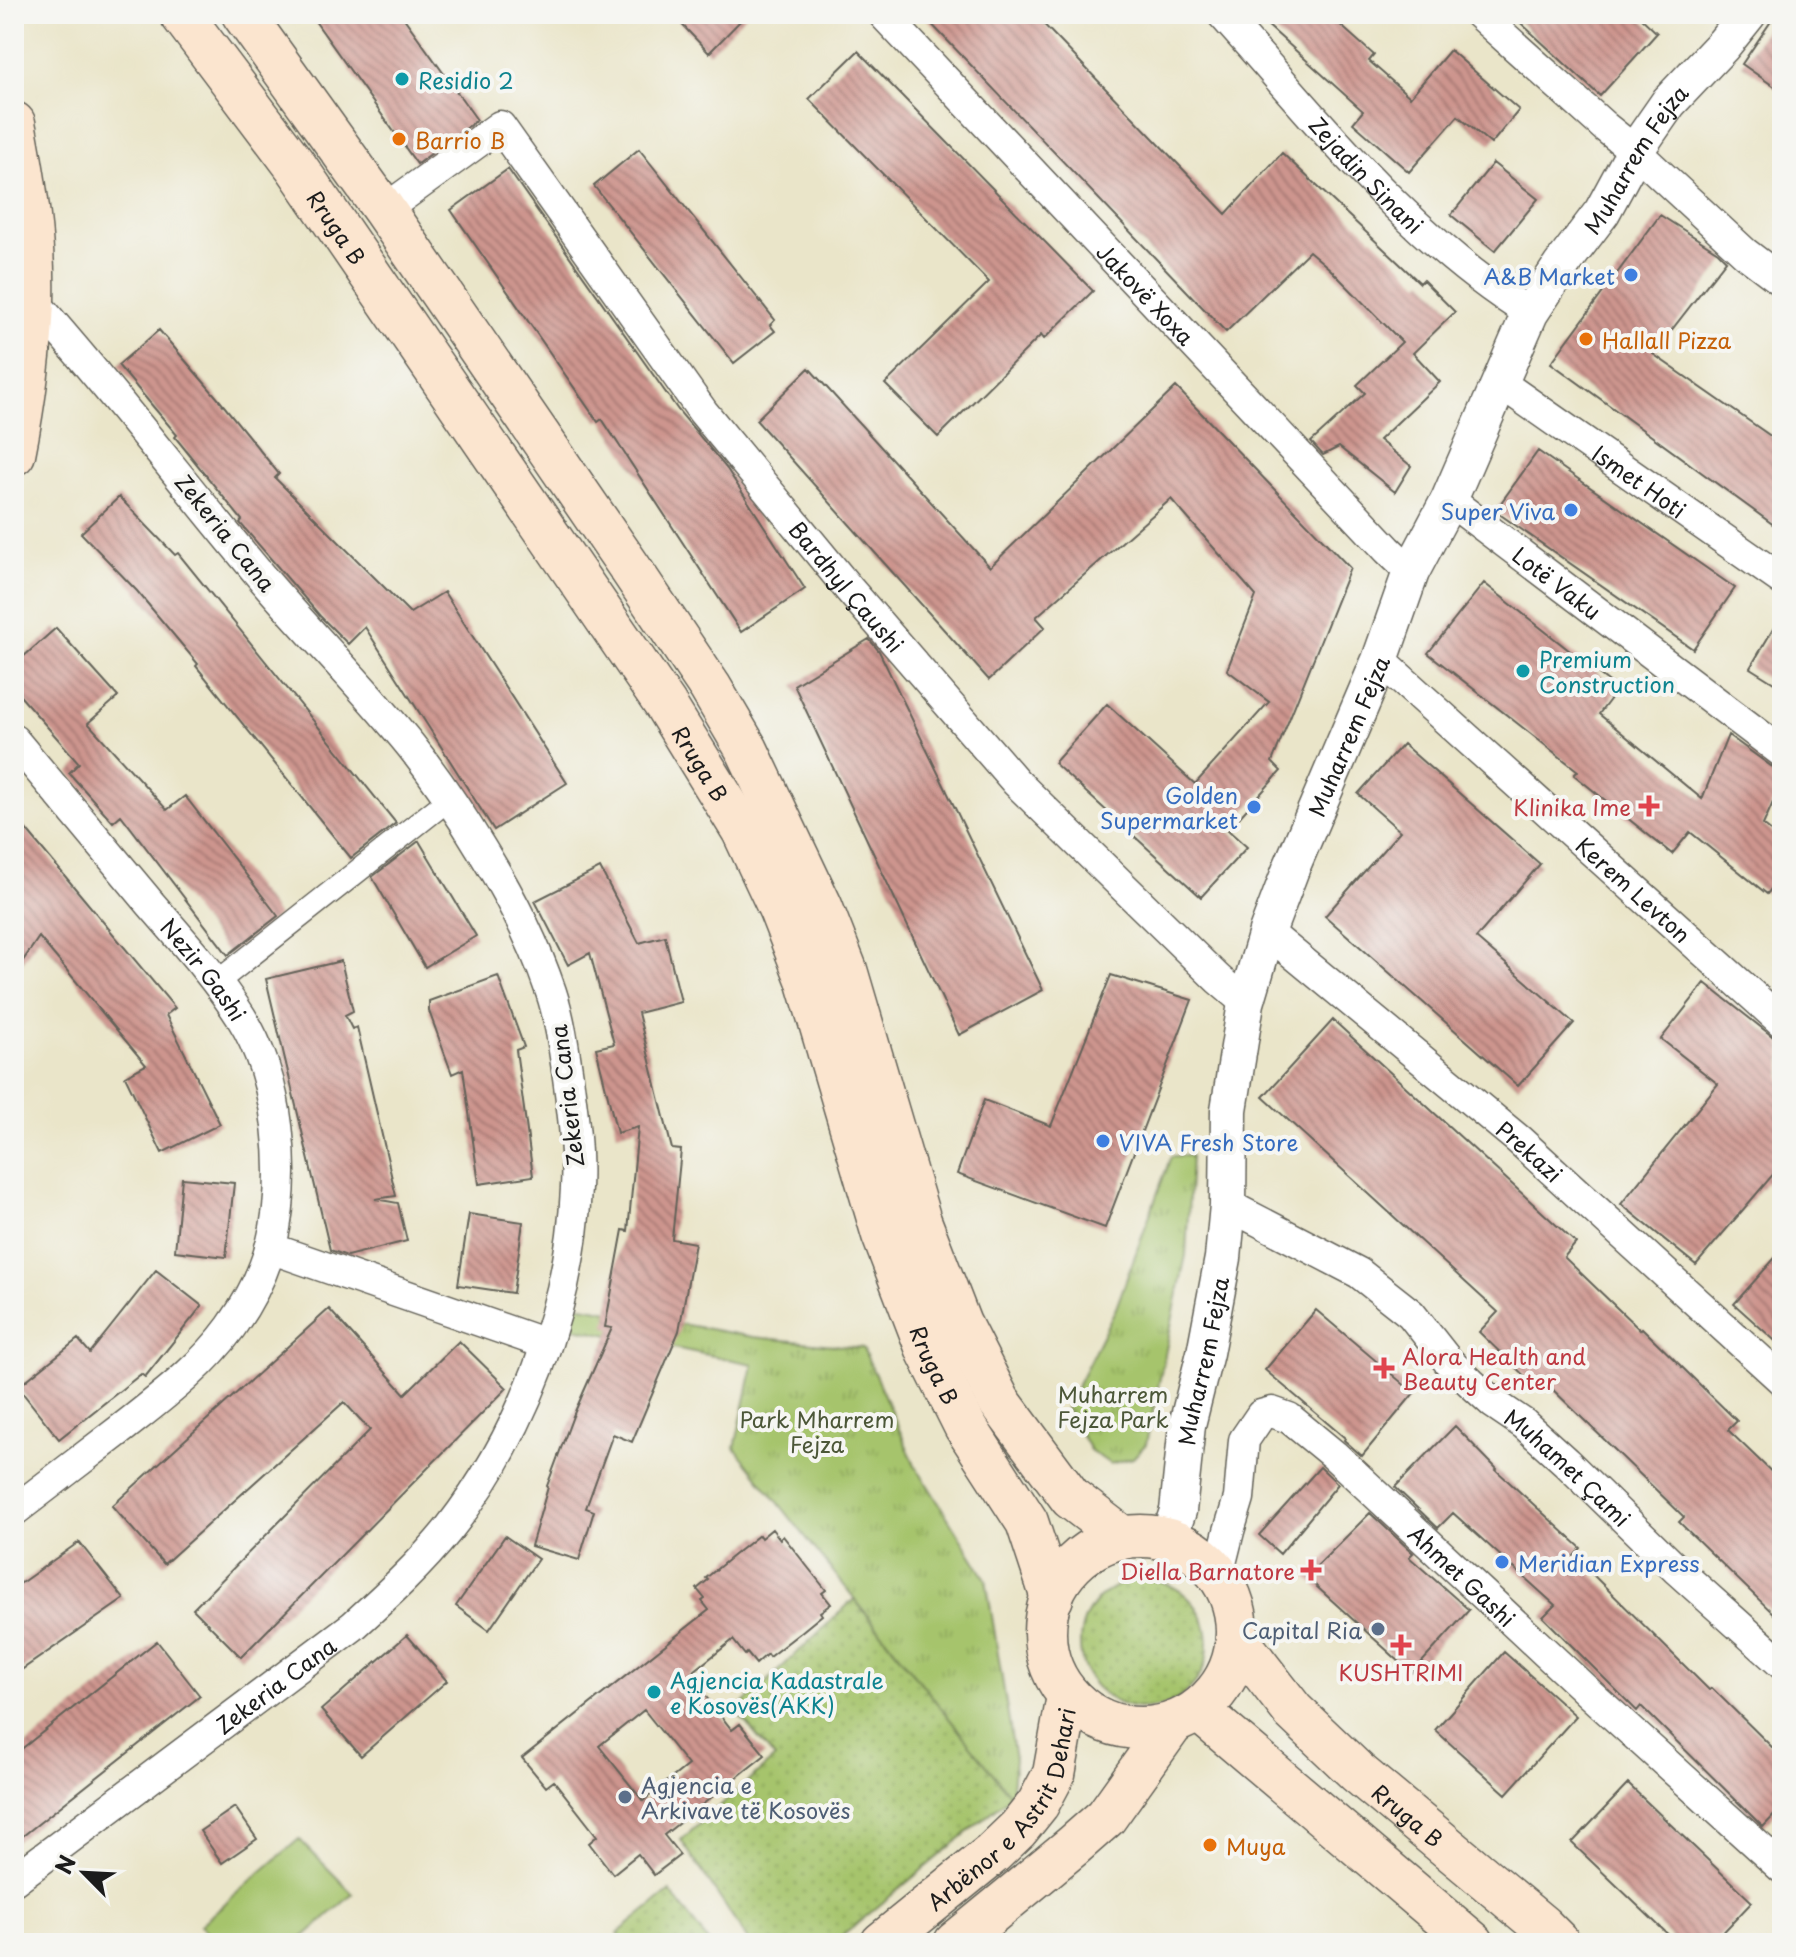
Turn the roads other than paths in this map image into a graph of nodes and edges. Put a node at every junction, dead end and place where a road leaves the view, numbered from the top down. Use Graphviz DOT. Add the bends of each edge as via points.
graph roads {
  1 [pos="181,14"];
  2 [pos="243,14"];
  3 [pos="883,14"];
  4 [pos="1222,14"];
  5 [pos="1479,14"];
  6 [pos="1748,14"];
  7 [pos="14,123"];
  8 [pos="1635,151"];
  9 [pos="384,210"];
  10 [pos="1782,281"];
  11 [pos="33,300"];
  12 [pos="1530,313"];
  13 [pos="1499,382"];
  14 [pos="14,454"];
  15 [pos="1449,500"];
  16 [pos="1411,572"];
  17 [pos="1782,580"];
  18 [pos="1380,660"];
  19 [pos="14,740"];
  20 [pos="1782,752"];
  21 [pos="449,799"];
  22 [pos="1267,932"];
  23 [pos="216,983"];
  24 [pos="1246,1003"];
  25 [pos="1782,1022"];
  26 [pos="1228,1205"];
  27 [pos="270,1248"];
  28 [pos="546,1344"];
  29 [pos="1782,1380"];
  30 [pos="14,1511"];
  31 [pos="1123,1538"];
  32 [pos="1167,1543"];
  33 [pos="1218,1575"];
  34 [pos="1052,1598"];
  35 [pos="1237,1639"];
  36 [pos="1782,1664"];
  37 [pos="1068,1696"];
  38 [pos="1185,1716"];
  39 [pos="1782,1868"];
  40 [pos="14,1880"];
  41 [pos="882,1943"];
  42 [pos="955,1943"];
  43 [pos="1473,1943"];
  44 [pos="1559,1943"];
  1 -- 34 [label="main road, Rruga B" via="324,207 666,706 743,831 807,979 883,1235 928,1352 965,1426 1027,1522"];
  2 -- 9 [label="main road, Rruga B"];
  3 -- 16 [label="street, Jakovë Xoxa"];
  4 -- 12 [label="street, Zejadin Sinani" via="1416,226"];
  5 -- 8 [label="street"];
  6 -- 8 [label="street, Muharrem Fejza" via="1669,102"];
  7 -- 11 [label="main road" via="31,235"];
  8 -- 10 [label="street"];
  8 -- 12 [label="street, Muharrem Fejza" via="1602,212"];
  9 -- 24 [label="street, Bardhyl Çaushi" via="500,126 703,412 849,589 1016,782"];
  9 -- 31 [label="main road, Rruga B" via="710,687 747,750 846,970 920,1221 960,1324 999,1401 1071,1498"];
  11 -- 14 [label="main road"];
  11 -- 21 [label="street, Zekeria Cana" via="264,580 411,746"];
  12 -- 13 [label="street, Muharrem Fejza"];
  13 -- 15 [label="street, Muharrem Fejza"];
  13 -- 17 [label="street, Ismet Hoti"];
  15 -- 16 [label="street, Muharrem Fejza"];
  15 -- 20 [label="street, Lotë Vaku"];
  16 -- 18 [label="street, Muharrem Fejza"];
  18 -- 22 [label="street, Muharrem Fejza"];
  18 -- 25 [label="street, Kerem Levton"];
  19 -- 23 [label="street, Nezir Gashi"];
  21 -- 23 [label="street"];
  21 -- 28 [label="street, Zekeria Cana" via="508,894 532,944 552,996 564,1052 576,1187 561,1293"];
  22 -- 24 [label="street, Muharrem Fejza"];
  22 -- 29 [label="street, Prekazi" via="1519,1140"];
  23 -- 27 [label="street, Nezir Gashi" via="241,1017 269,1086 280,1165"];
  24 -- 26 [label="street, Muharrem Fejza" via="1229,1110"];
  26 -- 32 [label="street, Muharrem Fejza" via="1223,1258 1187,1425 1178,1511"];
  26 -- 36 [label="street, Muhamet Çami" via="1359,1273 1411,1314 1471,1383 1524,1424"];
  27 -- 28 [label="street"];
  27 -- 30 [label="street, Nezir Gashi" via="254,1290 201,1362"];
  28 -- 40 [label="street, Zekeria Cana" via="522,1408 488,1472 447,1531 401,1582 353,1626"];
  31 -- 32 [label="main road" via="1151,1537"];
  31 -- 34 [label="main road" via="1072,1565"];
  32 -- 33 [label="main road" via="1195,1553"];
  33 -- 35 [label="main road" via="1233,1606"];
  33 -- 39 [label="street, Ahmet Gashi" via="1239,1498 1244,1440 1261,1415 1272,1412 1289,1418"];
  34 -- 37 [label="main road" via="1046,1619 1047,1651"];
  35 -- 38 [label="main road" via="1223,1683 1212,1698"];
  35 -- 44 [label="main road, Rruga B" via="1293,1711 1357,1772"];
  37 -- 38 [label="main road" via="1117,1725 1146,1728"];
  37 -- 41 [label="main road, Arbënor e Astrit Dehari" via="1054,1774 1038,1804 993,1853"];
  38 -- 42 [label="main road" via="1106,1817"];
  38 -- 43 [label="main road"];
}
